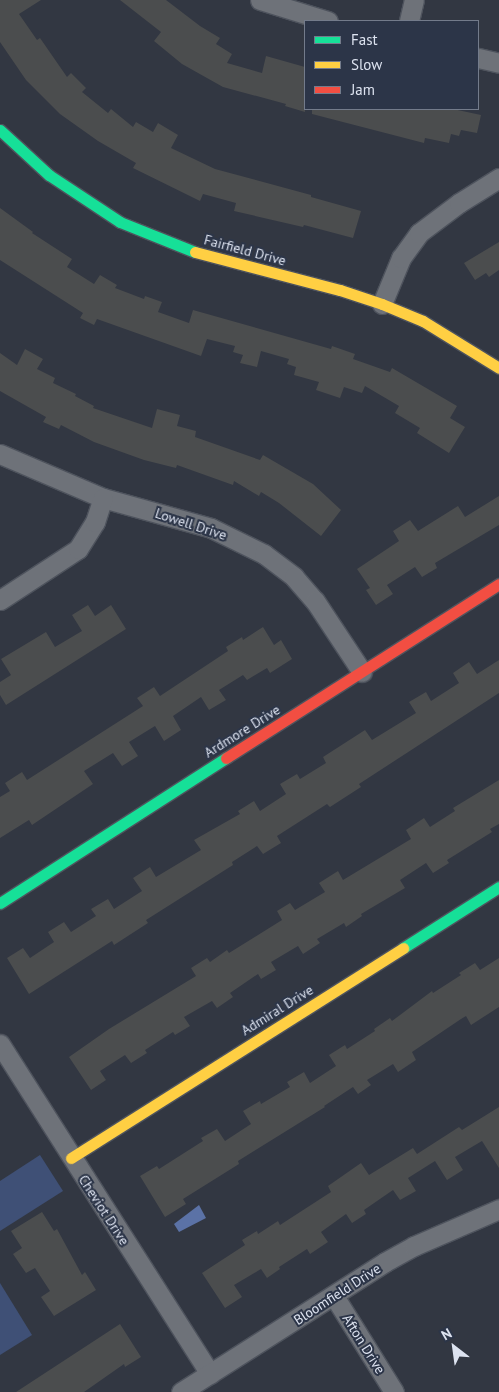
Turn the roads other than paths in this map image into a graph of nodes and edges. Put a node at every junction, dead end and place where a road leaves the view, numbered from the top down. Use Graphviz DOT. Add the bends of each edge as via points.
graph roads {
  1 [pos="260,0"];
  2 [pos="414,0"];
  3 [pos="325,20"];
  4 [pos="409,20"];
  5 [pos="479,58"];
  6 [pos="499,63"];
  7 [pos="0,130"];
  8 [pos="499,178"];
  9 [pos="382,304"];
  10 [pos="499,368"];
  11 [pos="0,454"];
  12 [pos="103,498"];
  13 [pos="499,584"];
  14 [pos="0,600"];
  15 [pos="362,672"];
  16 [pos="499,887"];
  17 [pos="0,903"];
  18 [pos="0,1044"];
  19 [pos="71,1158"];
  20 [pos="499,1209"];
  21 [pos="334,1296"];
  22 [pos="210,1374"];
  23 [pos="181,1392"];
  24 [pos="394,1392"];
  1 -- 3 [label="street"];
  2 -- 4 [label="street"];
  5 -- 6 [label="street"];
  7 -- 9 [label="street, Fairfield Drive" via="49,175 120,222 186,250"];
  8 -- 9 [label="street" via="419,233 401,258"];
  9 -- 10 [label="street, Fairfield Drive" via="423,321"];
  11 -- 12 [label="street, Lowell Drive"];
  12 -- 14 [label="street" via="95,522 78,549"];
  12 -- 15 [label="street, Lowell Drive" via="211,528 264,554 294,577 315,601"];
  13 -- 15 [label="street, Ardmore Drive"];
  15 -- 17 [label="street, Ardmore Drive"];
  16 -- 19 [label="street, Admiral Drive"];
  18 -- 19 [label="street, Cheviot Drive"];
  19 -- 22 [label="street, Cheviot Drive"];
  20 -- 21 [label="street, Bloomfield Drive" via="414,1246"];
  21 -- 22 [label="street, Bloomfield Drive"];
  21 -- 24 [label="street, Afton Drive"];
  22 -- 23 [label="street, Bloomfield Drive"];
}
